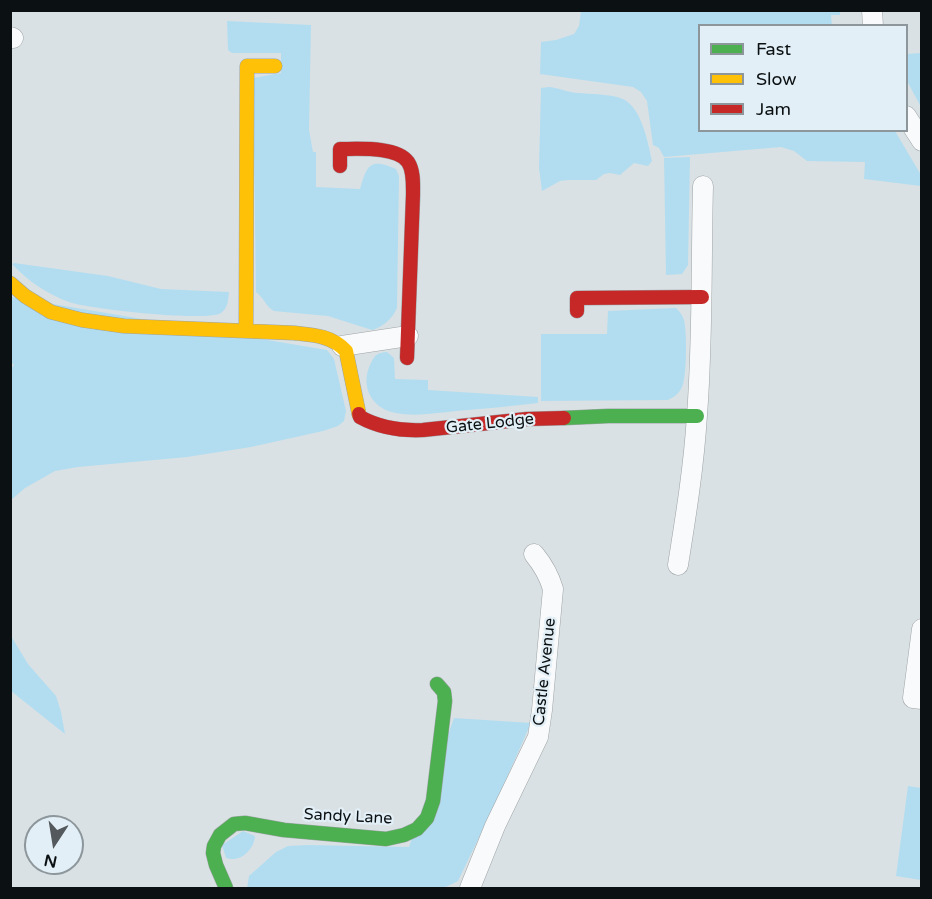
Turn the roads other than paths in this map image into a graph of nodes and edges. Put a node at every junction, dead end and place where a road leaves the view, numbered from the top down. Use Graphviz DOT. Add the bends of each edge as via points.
graph roads {
  1 [pos="275,66"];
  2 [pos="908,119"];
  3 [pos="921,141"];
  4 [pos="340,166"];
  5 [pos="703,186"];
  6 [pos="10,283"];
  7 [pos="702,297"];
  8 [pos="577,311"];
  9 [pos="246,332"];
  10 [pos="408,336"];
  11 [pos="342,346"];
  12 [pos="407,358"];
  13 [pos="697,416"];
  14 [pos="534,554"];
  15 [pos="678,565"];
  16 [pos="921,629"];
  17 [pos="437,684"];
  18 [pos="921,699"];
  19 [pos="226,888"];
  20 [pos="470,888"];
  1 -- 9 [label="street" via="247,66"];
  2 -- 3 [label="street"];
  4 -- 10 [label="street" via="340,149 375,149 403,157 408,163 413,195"];
  5 -- 7 [label="street"];
  6 -- 9 [label="street" via="51,312 82,320"];
  7 -- 8 [label="street" via="577,297"];
  7 -- 13 [label="street"];
  9 -- 11 [label="street" via="317,335"];
  10 -- 11 [label="street"];
  10 -- 12 [label="street"];
  11 -- 13 [label="street, Gate Lodge" via="349,360 360,417 386,428 407,431 568,417"];
  13 -- 15 [label="street"];
  14 -- 20 [label="street, Castle Avenue" via="544,566 553,589 538,737"];
  16 -- 18 [label="street" via="913,698"];
  17 -- 19 [label="street, Sandy Lane" via="445,701 433,801 424,823 404,836 386,838 234,824 215,841 216,866"];
}
